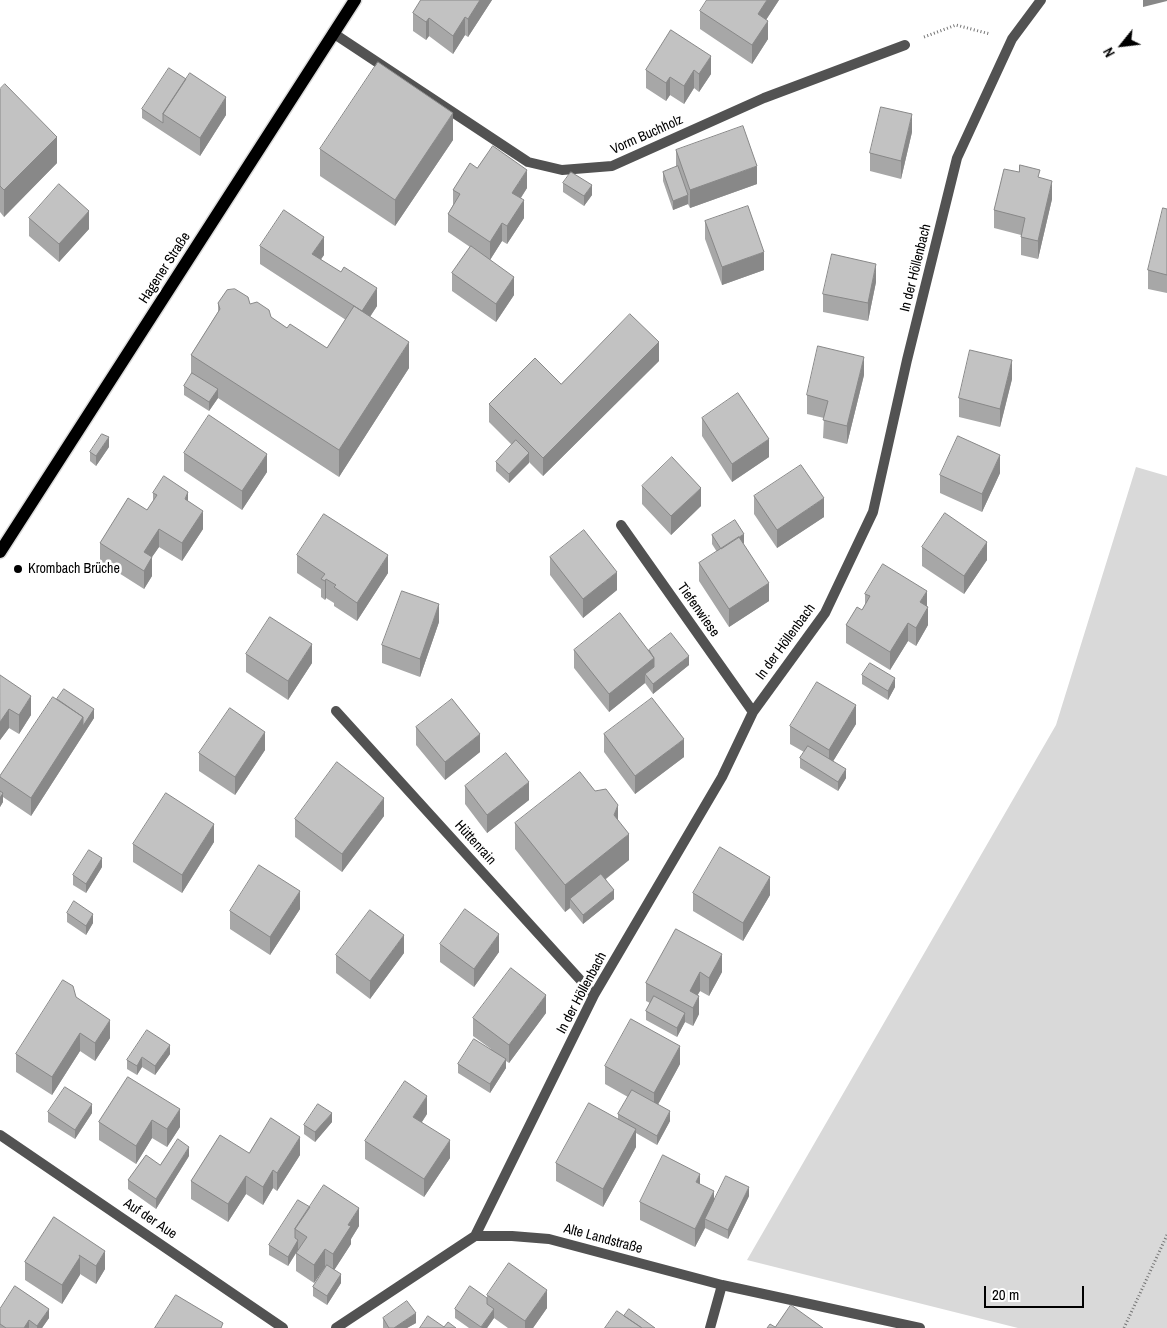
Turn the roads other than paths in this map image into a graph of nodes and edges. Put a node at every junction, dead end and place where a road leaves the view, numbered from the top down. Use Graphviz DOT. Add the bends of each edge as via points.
graph roads {
  1 [pos="355,0"];
  2 [pos="1041,0"];
  3 [pos="333,32"];
  4 [pos="905,45"];
  5 [pos="621,525"];
  6 [pos="0,552"];
  7 [pos="336,711"];
  8 [pos="752,712"];
  9 [pos="594,995"];
  10 [pos="0,1135"];
  11 [pos="475,1236"];
  12 [pos="722,1285"];
  13 [pos="283,1328"];
  14 [pos="336,1328"];
  15 [pos="710,1328"];
  16 [pos="920,1328"];
  1 -- 3 [label="main road, Hagener Straße"];
  2 -- 8 [label="street, In der Höllenbach" via="1012,39 957,158 873,512 825,613"];
  3 -- 4 [label="street, Vorm Buchholz" via="528,162 562,170 612,166 764,98"];
  3 -- 6 [label="main road, Hagener Straße"];
  5 -- 8 [label="street, Tiefenwiese"];
  7 -- 9 [label="street, Hüttenrain"];
  8 -- 9 [label="street, In der Höllenbach" via="722,776"];
  9 -- 11 [label="street, In der Höllenbach"];
  10 -- 13 [label="street, Auf der Aue"];
  11 -- 12 [label="street, Alte Landstraße" via="549,1239"];
  11 -- 14 [label="street"];
  12 -- 15 [label="street"];
  12 -- 16 [label="street, Alte Landstraße"];
}
